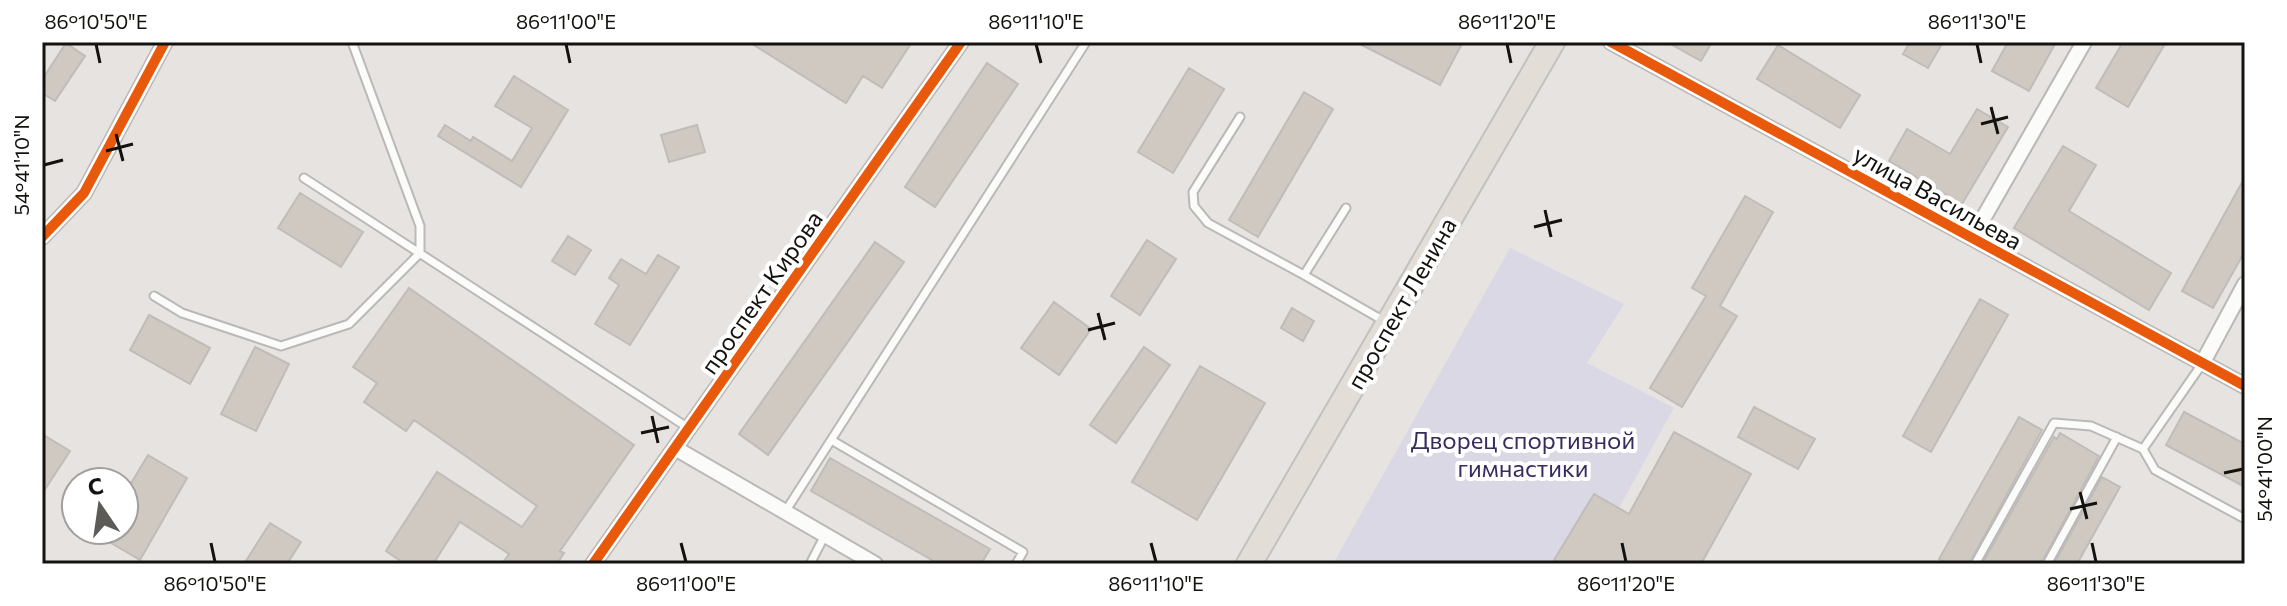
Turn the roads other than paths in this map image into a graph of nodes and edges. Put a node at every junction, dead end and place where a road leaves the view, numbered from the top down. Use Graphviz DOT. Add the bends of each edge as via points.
graph roads {
  1 [pos="165,42"];
  2 [pos="352,42"];
  3 [pos="961,42"];
  4 [pos="1086,42"];
  5 [pos="1552,42"];
  6 [pos="1611,42"];
  7 [pos="2084,42"];
  8 [pos="1240,117"];
  9 [pos="304,178"];
  10 [pos="1346,208"];
  11 [pos="42,237"];
  12 [pos="1972,238"];
  13 [pos="420,253"];
  14 [pos="1304,275"];
  15 [pos="2245,284"];
  16 [pos="154,296"];
  17 [pos="1389,324"];
  18 [pos="2202,364"];
  19 [pos="2245,386"];
  20 [pos="690,429"];
  21 [pos="2117,437"];
  22 [pos="833,441"];
  23 [pos="675,448"];
  24 [pos="2143,449"];
  25 [pos="785,512"];
  26 [pos="2245,519"];
  27 [pos="825,535"];
  28 [pos="593,564"];
  29 [pos="810,564"];
  30 [pos="875,564"];
  31 [pos="1016,564"];
  32 [pos="1249,564"];
  33 [pos="1975,564"];
  34 [pos="2047,564"];
  1 -- 11 [label="street" via="84,193"];
  2 -- 13 [label="lane" via="420,226"];
  3 -- 20 [label="street, проспект Кирова"];
  4 -- 22 [label="lane"];
  5 -- 17 [label="main road, проспект Ленина"];
  6 -- 12 [label="street, улица Васильева"];
  7 -- 12 [label="street"];
  8 -- 14 [label="lane" via="1193,192 1194,206 1208,223"];
  9 -- 13 [label="lane"];
  10 -- 14 [label="lane"];
  12 -- 18 [label="street, улица Васильева"];
  13 -- 16 [label="lane" via="349,324 281,346 182,313"];
  13 -- 20 [label="lane"];
  14 -- 17 [label="lane"];
  15 -- 18 [label="street"];
  17 -- 32 [label="main road, проспект Ленина"];
  18 -- 19 [label="street, улица Васильева"];
  18 -- 24 [label="lane"];
  20 -- 23 [label="street, проспект Кирова"];
  21 -- 24 [label="lane"];
  21 -- 33 [label="lane" via="2091,426 2054,423"];
  21 -- 34 [label="lane"];
  22 -- 25 [label="lane"];
  22 -- 31 [label="lane" via="1023,552"];
  23 -- 25 [label="street"];
  23 -- 28 [label="street, проспект Кирова"];
  24 -- 26 [label="lane" via="2155,470"];
  25 -- 27 [label="street"];
  27 -- 29 [label="lane"];
  27 -- 30 [label="street"];
}
